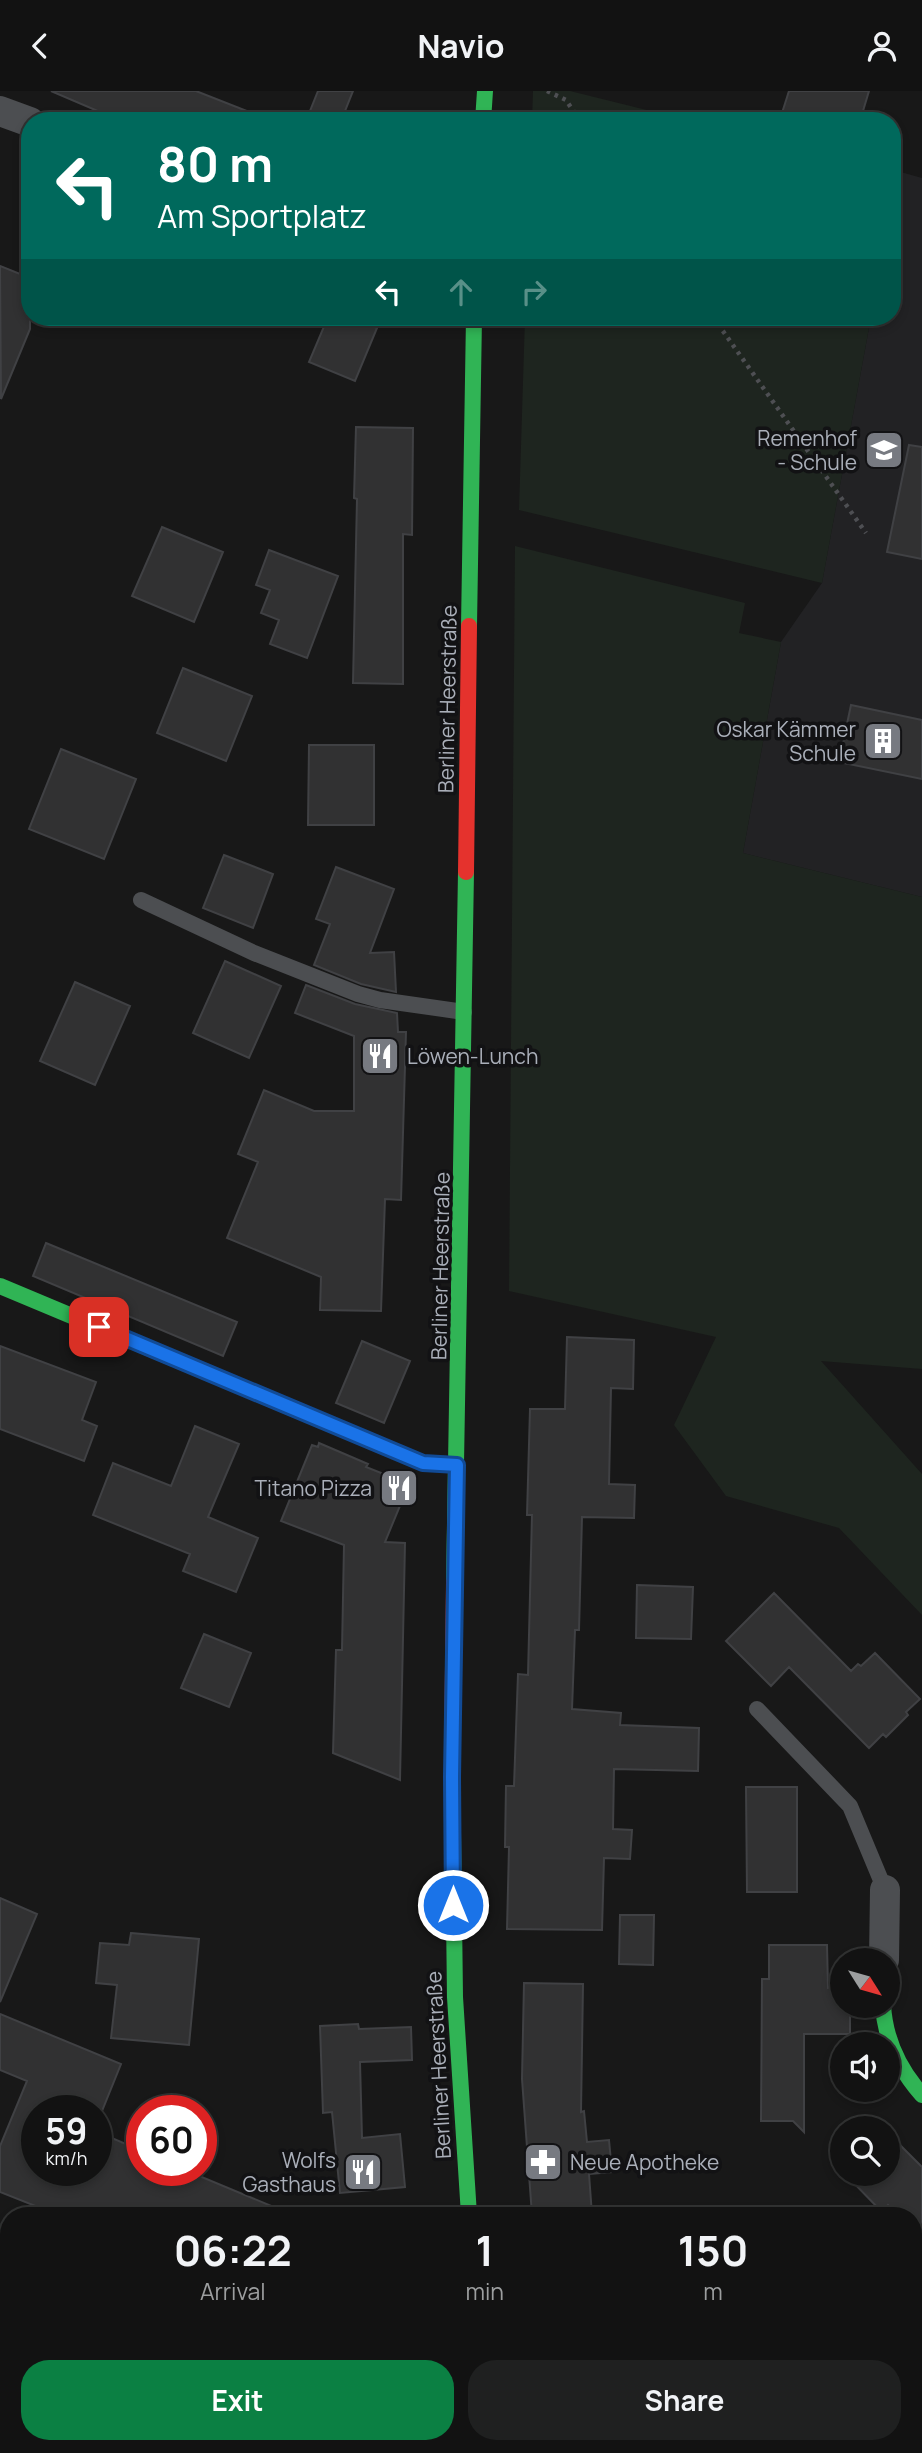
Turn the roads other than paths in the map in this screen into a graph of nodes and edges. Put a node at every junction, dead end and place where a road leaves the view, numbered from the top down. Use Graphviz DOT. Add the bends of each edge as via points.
graph roads {
  1 [pos="485,91"];
  2 [pos="484,112"];
  3 [pos="474,326"];
  4 [pos="141,900"];
  5 [pos="466,1012"];
  6 [pos="0,1286"];
  7 [pos="457,1465"];
  8 [pos="757,1709"];
  9 [pos="885,1890"];
  10 [pos="884,1948"];
  11 [pos="885,2018"];
  12 [pos="922,2095"];
  13 [pos="468,2207"];
  1 -- 2 [label="main road"];
  3 -- 5 [label="main road, Berliner Heerstraße"];
  4 -- 5 [label="lane" via="254,953 358,994"];
  5 -- 7 [label="main road, Berliner Heerstraße"];
  6 -- 7 [label="main road" via="423,1463"];
  7 -- 13 [label="main road, Berliner Heerstraße" via="454,2008"];
  8 -- 9 [label="lane" via="850,1806"];
  9 -- 10 [label="street"];
  11 -- 12 [label="main road" via="900,2065"];
}
